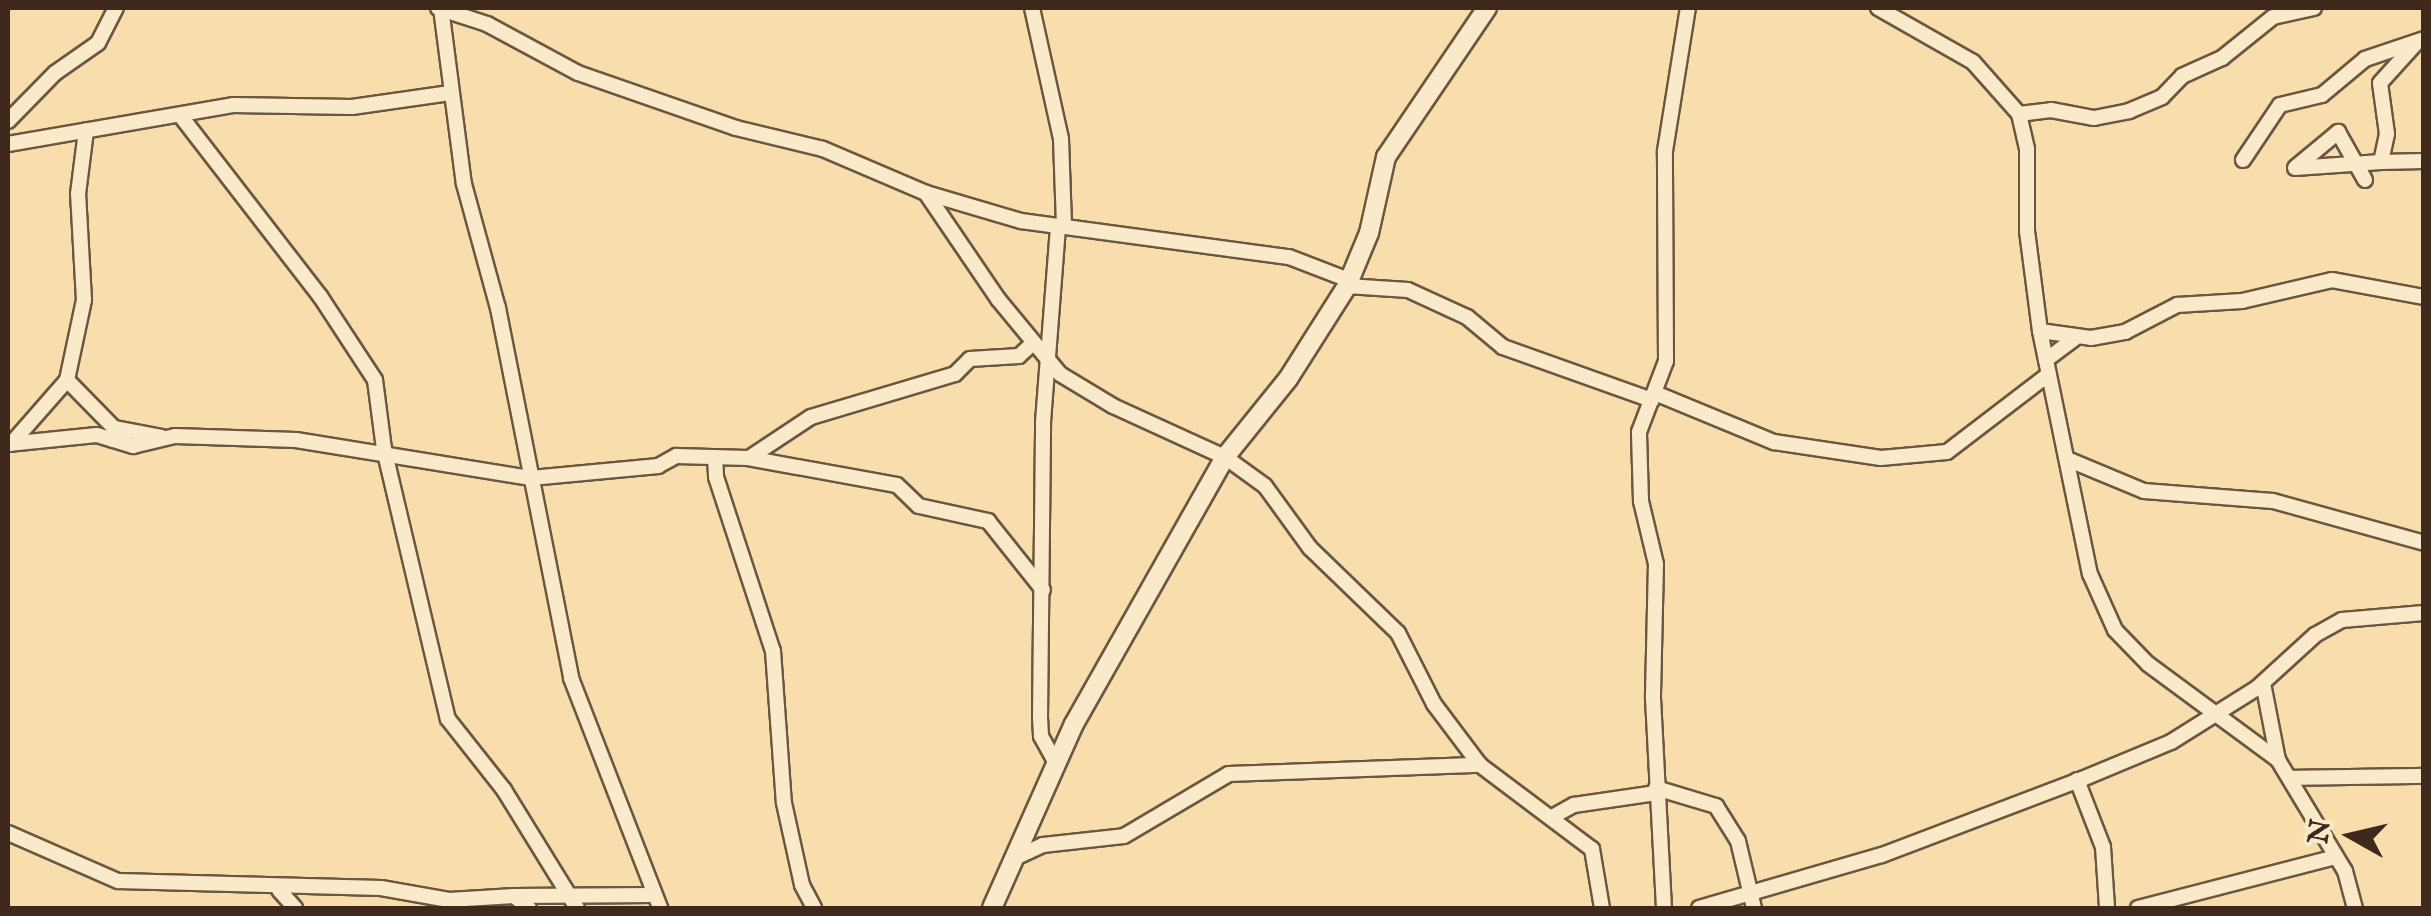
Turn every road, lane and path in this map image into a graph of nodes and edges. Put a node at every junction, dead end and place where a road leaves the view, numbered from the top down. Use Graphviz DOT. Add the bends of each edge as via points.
graph roads {
  1 [pos="116,8"];
  2 [pos="440,8"];
  3 [pos="1032,8"];
  4 [pos="1487,8"];
  5 [pos="1688,8"];
  6 [pos="1878,8"];
  7 [pos="2314,8"];
  8 [pos="2421,40"];
  9 [pos="450,93"];
  10 [pos="2019,114"];
  11 [pos="180,115"];
  12 [pos="8,121"];
  13 [pos="86,131"];
  14 [pos="8,144"];
  15 [pos="2243,160"];
  16 [pos="2424,161"];
  17 [pos="2381,162"];
  18 [pos="2365,180"];
  19 [pos="926,193"];
  20 [pos="1060,226"];
  21 [pos="1348,283"];
  22 [pos="2424,298"];
  23 [pos="2040,331"];
  24 [pos="2075,338"];
  25 [pos="1033,343"];
  26 [pos="1047,360"];
  27 [pos="2048,367"];
  28 [pos="67,380"];
  29 [pos="1654,396"];
  30 [pos="114,434"];
  31 [pos="9,445"];
  32 [pos="386,457"];
  33 [pos="715,457"];
  34 [pos="1225,457"];
  35 [pos="748,458"];
  36 [pos="2066,459"];
  37 [pos="531,478"];
  38 [pos="2424,543"];
  39 [pos="1043,590"];
  40 [pos="2424,613"];
  41 [pos="2262,683"];
  42 [pos="2216,713"];
  43 [pos="2278,760"];
  44 [pos="1057,765"];
  45 [pos="1480,765"];
  46 [pos="2424,776"];
  47 [pos="2290,778"];
  48 [pos="2078,780"];
  49 [pos="1656,790"];
  50 [pos="1552,817"];
  51 [pos="8,834"];
  52 [pos="2335,856"];
  53 [pos="1016,858"];
  54 [pos="279,890"];
  55 [pos="569,893"];
  56 [pos="514,896"];
  57 [pos="1753,901"];
  58 [pos="656,902"];
  59 [pos="294,908"];
  60 [pos="529,908"];
  61 [pos="577,908"];
  62 [pos="814,908"];
  63 [pos="992,908"];
  64 [pos="1602,908"];
  65 [pos="1664,908"];
  66 [pos="1699,908"];
  67 [pos="2107,908"];
  68 [pos="2138,908"];
  69 [pos="2356,908"];
  1 -- 12 [label="street" via="98,43 55,73"];
  2 -- 9 [label="street"];
  2 -- 19 [label="street" via="528,43 578,73 736,128 823,149"];
  3 -- 20 [label="street" via="1061,139"];
  4 -- 21 [label="street" via="1386,156 1369,233"];
  5 -- 29 [label="street" via="1666,151 1669,326"];
  6 -- 10 [label="street" via="1973,62"];
  7 -- 10 [label="street" via="2273,18 2222,58 2182,76 2162,97 2129,110 2094,118 2051,110"];
  8 -- 15 [label="street" via="2365,59 2322,96 2280,105"];
  8 -- 17 [label="street" via="2380,82 2387,134"];
  9 -- 11 [label="street" via="352,107 251,104"];
  9 -- 37 [label="street"];
  10 -- 23 [label="street" via="2028,149 2027,231"];
  11 -- 13 [label="street"];
  11 -- 32 [label="street" via="370,371"];
  13 -- 14 [label="street"];
  13 -- 28 [label="street" via="78,194 84,300"];
  16 -- 17 [label="street"];
  17 -- 18 [label="street" via="2356,164"];
  19 -- 20 [label="street"];
  19 -- 25 [label="street"];
  20 -- 21 [label="street" via="1289,257"];
  20 -- 26 [label="street"];
  21 -- 29 [label="street" via="1408,290 1467,317 1503,347"];
  21 -- 34 [label="street" via="1288,379"];
  22 -- 24 [label="street" via="2332,280 2242,301 2177,305 2125,332"];
  23 -- 24 [label="street"];
  23 -- 27 [label="street"];
  24 -- 27 [label="street"];
  25 -- 26 [label="street"];
  25 -- 35 [label="street" via="1019,356 970,358 955,374 812,417"];
  26 -- 34 [label="street" via="1086,392"];
  26 -- 39 [label="street"];
  27 -- 29 [label="street" via="1948,452 1881,458 1774,442"];
  27 -- 36 [label="street"];
  28 -- 30 [label="street"];
  28 -- 31 [label="street"];
  29 -- 49 [label="street" via="1639,442 1641,502 1656,564"];
  30 -- 31 [label="street"];
  30 -- 32 [label="street" via="133,446 166,438 296,440"];
  32 -- 37 [label="street"];
  32 -- 55 [label="street" via="453,730 504,790"];
  33 -- 35 [label="street"];
  33 -- 37 [label="street" via="676,456 658,466"];
  33 -- 62 [label="street" via="773,651 784,803 802,885"];
  34 -- 44 [label="street"];
  34 -- 45 [label="street" via="1265,486 1310,548 1398,633 1434,704"];
  35 -- 39 [label="street" via="897,485 919,506 988,521"];
  36 -- 38 [label="street" via="2144,492 2273,501"];
  36 -- 42 [label="street" via="2090,574 2115,630 2148,664"];
  37 -- 58 [label="street" via="575,693"];
  39 -- 44 [label="street" via="1042,736"];
  40 -- 41 [label="street" via="2342,620"];
  41 -- 42 [label="street"];
  41 -- 43 [label="street"];
  42 -- 43 [label="street"];
  42 -- 48 [label="street" via="2171,742"];
  43 -- 47 [label="street"];
  44 -- 53 [label="street"];
  45 -- 50 [label="street"];
  45 -- 53 [label="street" via="1230,774 1124,836 1043,844"];
  46 -- 47 [label="street"];
  47 -- 52 [label="street"];
  48 -- 57 [label="street"];
  48 -- 67 [label="street" via="2103,847"];
  49 -- 50 [label="street" via="1574,805"];
  49 -- 57 [label="street" via="1716,806 1738,841"];
  49 -- 65 [label="street"];
  50 -- 64 [label="street" via="1592,849"];
  51 -- 54 [label="street" via="118,881"];
  52 -- 68 [label="street"];
  52 -- 69 [label="street"];
  53 -- 63 [label="street"];
  54 -- 56 [label="street" via="284,884 380,888 449,900"];
  54 -- 59 [label="street"];
  55 -- 56 [label="street"];
  55 -- 58 [label="street"];
  55 -- 61 [label="street"];
  56 -- 60 [label="street"];
  57 -- 66 [label="street"];
}
